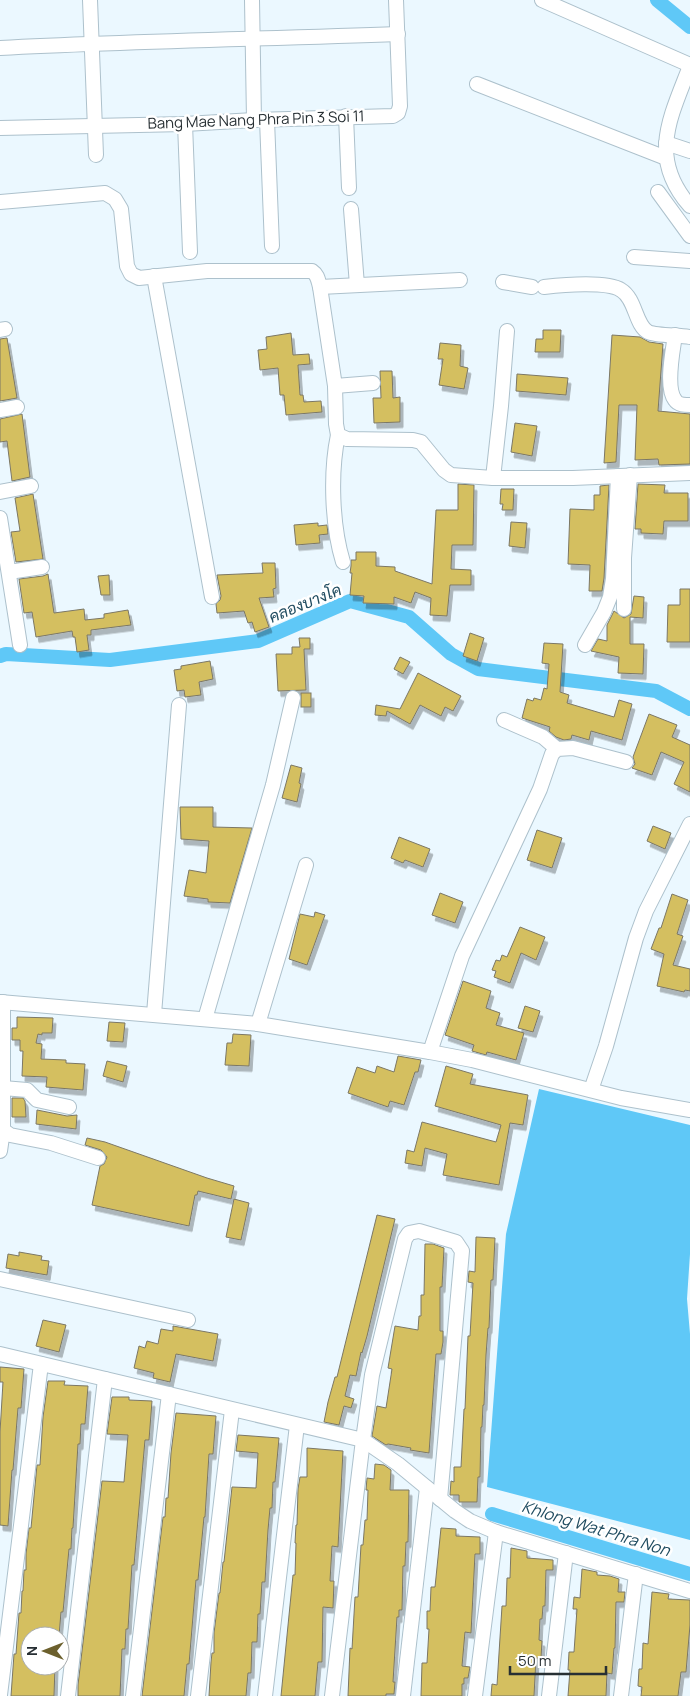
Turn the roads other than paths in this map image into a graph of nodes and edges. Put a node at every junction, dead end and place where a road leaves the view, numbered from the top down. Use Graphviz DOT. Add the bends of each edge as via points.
graph roads {
  1 [pos="90,0"];
  2 [pos="252,0"];
  3 [pos="396,0"];
  4 [pos="542,0"];
  5 [pos="398,34"];
  6 [pos="253,40"];
  7 [pos="92,43"];
  8 [pos="0,48"];
  9 [pos="690,66"];
  10 [pos="478,84"];
  11 [pos="346,116"];
  12 [pos="260,120"];
  13 [pos="185,124"];
  14 [pos="95,125"];
  15 [pos="0,128"];
  16 [pos="666,143"];
  17 [pos="690,151"];
  18 [pos="96,156"];
  19 [pos="666,158"];
  20 [pos="349,188"];
  21 [pos="658,192"];
  22 [pos="0,202"];
  23 [pos="690,206"];
  24 [pos="351,209"];
  25 [pos="690,236"];
  26 [pos="272,246"];
  27 [pos="190,252"];
  28 [pos="634,257"];
  29 [pos="690,261"];
  30 [pos="154,276"];
  31 [pos="460,280"];
  32 [pos="503,282"];
  33 [pos="357,285"];
  34 [pos="320,287"];
  35 [pos="506,331"];
  36 [pos="675,335"];
  37 [pos="690,336"];
  38 [pos="373,383"];
  39 [pos="335,386"];
  40 [pos="690,405"];
  41 [pos="17,407"];
  42 [pos="0,410"];
  43 [pos="338,435"];
  44 [pos="690,473"];
  45 [pos="624,476"];
  46 [pos="493,478"];
  47 [pos="31,486"];
  48 [pos="0,492"];
  49 [pos="0,518"];
  50 [pos="343,562"];
  51 [pos="42,567"];
  52 [pos="9,572"];
  53 [pos="212,597"];
  54 [pos="624,609"];
  55 [pos="20,645"];
  56 [pos="585,645"];
  57 [pos="293,698"];
  58 [pos="179,705"];
  59 [pos="504,720"];
  60 [pos="557,749"];
  61 [pos="626,762"];
  62 [pos="690,824"];
  63 [pos="306,865"];
  64 [pos="2,1002"];
  65 [pos="154,1014"];
  66 [pos="205,1019"];
  67 [pos="258,1024"];
  68 [pos="430,1052"];
  69 [pos="3,1088"];
  70 [pos="591,1090"];
  71 [pos="69,1107"];
  72 [pos="690,1110"];
  73 [pos="3,1130"];
  74 [pos="0,1151"];
  75 [pos="98,1158"];
  76 [pos="0,1279"];
  77 [pos="188,1320"];
  78 [pos="0,1354"];
  79 [pos="41,1364"];
  80 [pos="105,1379"];
  81 [pos="168,1394"];
  82 [pos="232,1410"];
  83 [pos="297,1425"];
  84 [pos="362,1440"];
  85 [pos="427,1488"];
  86 [pos="440,1499"];
  87 [pos="496,1532"];
  88 [pos="566,1553"];
  89 [pos="636,1574"];
  90 [pos="690,1591"];
  91 [pos="0,1695"];
  92 [pos="68,1696"];
  93 [pos="133,1696"];
  94 [pos="198,1696"];
  95 [pos="265,1696"];
  96 [pos="332,1696"];
  97 [pos="403,1696"];
  98 [pos="475,1696"];
  99 [pos="549,1696"];
  100 [pos="621,1696"];
  1 -- 7 [label="street"];
  2 -- 6 [label="street"];
  3 -- 5 [label="street, Bang Mae Nang Phra Pin 3 Soi 11"];
  4 -- 9 [label="street"];
  5 -- 6 [label="street"];
  5 -- 11 [label="street, Bang Mae Nang Phra Pin 3 Soi 11" via="398,113 393,116"];
  6 -- 7 [label="street"];
  6 -- 12 [label="street"];
  7 -- 8 [label="street"];
  7 -- 14 [label="street"];
  9 -- 16 [label="street" via="676,102"];
  10 -- 19 [label="street"];
  11 -- 12 [label="street, Bang Mae Nang Phra Pin 3 Soi 11"];
  11 -- 20 [label="street"];
  12 -- 13 [label="street, Bang Mae Nang Phra Pin 3 Soi 11"];
  12 -- 26 [label="street"];
  13 -- 14 [label="street, Bang Mae Nang Phra Pin 3 Soi 11"];
  13 -- 27 [label="street"];
  14 -- 15 [label="street, Bang Mae Nang Phra Pin 3 Soi 11"];
  14 -- 18 [label="street"];
  16 -- 17 [label="street"];
  16 -- 19 [label="street"];
  19 -- 23 [label="street" via="672,180"];
  21 -- 25 [label="street"];
  22 -- 30 [label="street" via="105,193 121,208 127,266 131,274 140,278"];
  24 -- 33 [label="street"];
  28 -- 29 [label="street"];
  30 -- 34 [label="street" via="207,271 312,272 318,277"];
  30 -- 53 [label="street"];
  31 -- 33 [label="street"];
  32 -- 36 [label="street" via="538,287 574,284 614,287 631,299 643,328 649,333"];
  33 -- 34 [label="street"];
  34 -- 39 [label="street"];
  35 -- 46 [label="street"];
  36 -- 37 [label="street"];
  36 -- 40 [label="street" via="670,374 672,392 675,400"];
  38 -- 39 [label="street"];
  39 -- 43 [label="street"];
  41 -- 42 [label="street"];
  43 -- 46 [label="street" via="347,439 421,442 451,475"];
  43 -- 50 [label="street" via="334,452 334,509 337,542"];
  44 -- 45 [label="street"];
  45 -- 46 [label="street"];
  45 -- 54 [label="street"];
  45 -- 56 [label="street" via="610,597"];
  47 -- 48 [label="street"];
  49 -- 52 [label="street"];
  51 -- 52 [label="street"];
  52 -- 55 [label="street"];
  57 -- 66 [label="street" via="273,785"];
  58 -- 65 [label="street"];
  59 -- 60 [label="street" via="543,737"];
  60 -- 61 [label="street" via="573,748"];
  60 -- 68 [label="street" via="468,943"];
  62 -- 70 [label="street" via="646,911"];
  63 -- 67 [label="street"];
  64 -- 65 [label="street"];
  64 -- 69 [label="street"];
  65 -- 66 [label="street"];
  66 -- 67 [label="street"];
  67 -- 68 [label="street"];
  68 -- 70 [label="street"];
  69 -- 71 [label="street" via="27,1090 37,1100"];
  69 -- 73 [label="street"];
  70 -- 72 [label="street"];
  73 -- 74 [label="street"];
  73 -- 75 [label="street" via="10,1135 52,1142"];
  76 -- 77 [label="street"];
  78 -- 79 [label="street"];
  79 -- 80 [label="street"];
  79 -- 91 [label="street"];
  80 -- 81 [label="street"];
  80 -- 92 [label="street"];
  81 -- 82 [label="street"];
  81 -- 93 [label="street"];
  82 -- 83 [label="street"];
  82 -- 94 [label="street"];
  83 -- 84 [label="street"];
  83 -- 95 [label="street"];
  84 -- 85 [label="street"];
  84 -- 86 [label="street" via="372,1375 404,1239 409,1233 419,1231 456,1242 462,1251"];
  84 -- 96 [label="street"];
  85 -- 86 [label="street"];
  85 -- 97 [label="street"];
  86 -- 87 [label="street" via="470,1521"];
  87 -- 88 [label="street"];
  87 -- 98 [label="street"];
  88 -- 89 [label="street"];
  88 -- 99 [label="street"];
  89 -- 90 [label="street"];
  89 -- 100 [label="street"];
}
